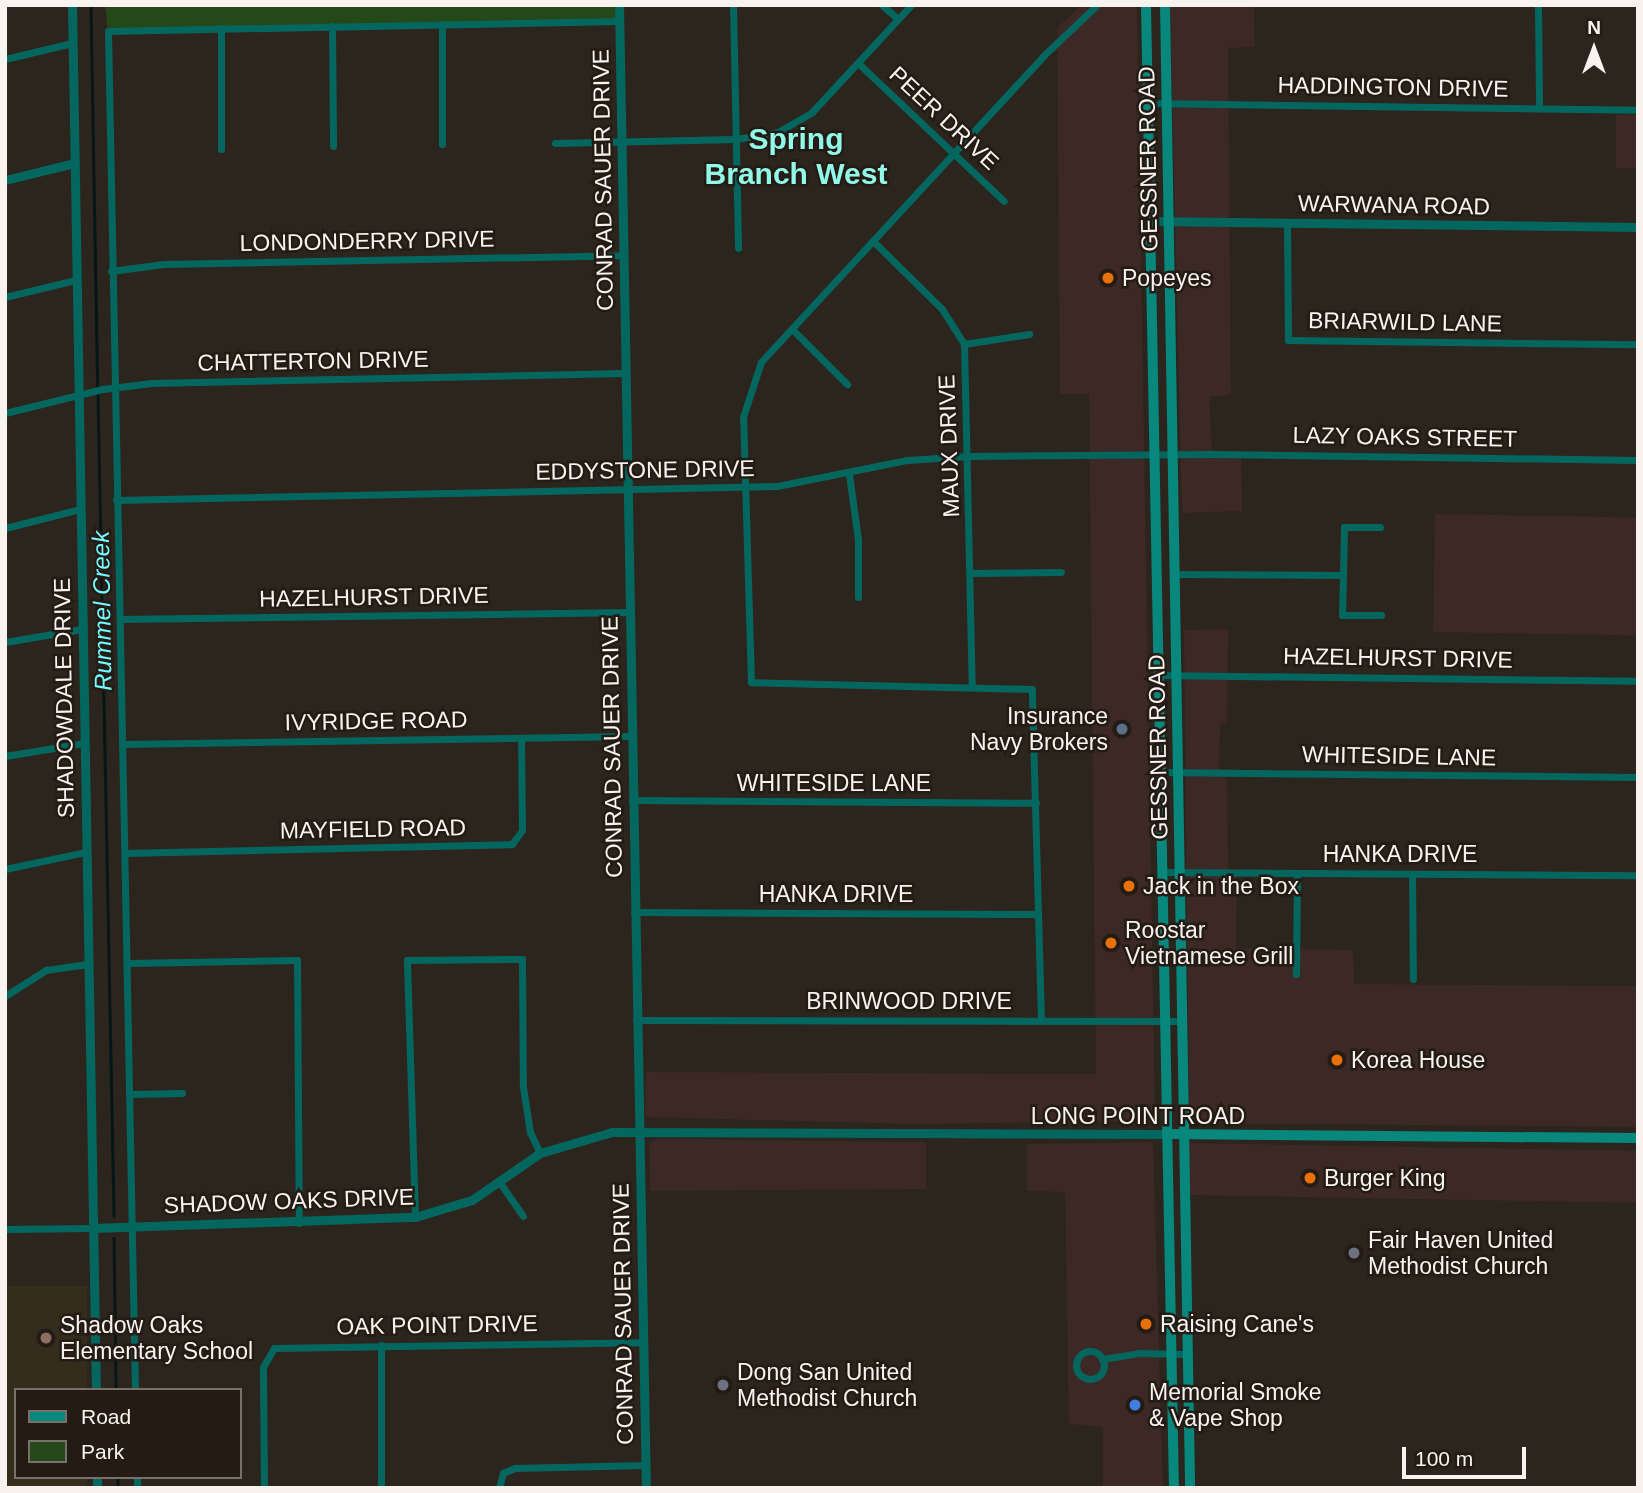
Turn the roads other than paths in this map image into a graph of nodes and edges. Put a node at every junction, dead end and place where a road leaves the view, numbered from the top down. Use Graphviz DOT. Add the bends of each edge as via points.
graph roads {
  1 [pos="72,5"];
  2 [pos="619,5"];
  3 [pos="733,5"];
  4 [pos="882,5"];
  5 [pos="911,5"];
  6 [pos="1097,5"];
  7 [pos="1146,5"];
  8 [pos="1165,5"];
  9 [pos="1538,5"];
  10 [pos="898,19"];
  11 [pos="620,21"];
  12 [pos="442,23"];
  13 [pos="332,26"];
  14 [pos="221,28"];
  15 [pos="72,43"];
  16 [pos="5,60"];
  17 [pos="859,64"];
  18 [pos="1149,103"];
  19 [pos="1167,103"];
  20 [pos="1539,108"];
  21 [pos="1638,110"];
  22 [pos="736,139"];
  23 [pos="621,141"];
  24 [pos="555,143"];
  25 [pos="442,144"];
  26 [pos="333,146"];
  27 [pos="221,149"];
  28 [pos="953,153"];
  29 [pos="74,163"];
  30 [pos="5,180"];
  31 [pos="1004,201"];
  32 [pos="1151,221"];
  33 [pos="1168,222"];
  34 [pos="1287,223"];
  35 [pos="1638,227"];
  36 [pos="873,242"];
  37 [pos="738,248"];
  38 [pos="624,255"];
  39 [pos="111,271"];
  40 [pos="76,279"];
  41 [pos="5,297"];
  42 [pos="792,329"];
  43 [pos="1030,334"];
  44 [pos="964,344"];
  45 [pos="1638,344"];
  46 [pos="624,373"];
  47 [pos="847,384"];
  48 [pos="113,387"];
  49 [pos="78,395"];
  50 [pos="5,413"];
  51 [pos="1154,454"];
  52 [pos="1172,454"];
  53 [pos="970,456"];
  54 [pos="1638,460"];
  55 [pos="849,474"];
  56 [pos="745,487"];
  57 [pos="627,490"];
  58 [pos="116,500"];
  59 [pos="80,509"];
  60 [pos="1380,527"];
  61 [pos="5,528"];
  62 [pos="1061,572"];
  63 [pos="971,573"];
  64 [pos="1173,575"];
  65 [pos="1343,575"];
  66 [pos="859,597"];
  67 [pos="629,612"];
  68 [pos="1381,615"];
  69 [pos="120,620"];
  70 [pos="82,629"];
  71 [pos="5,642"];
  72 [pos="1158,675"];
  73 [pos="1176,675"];
  74 [pos="1638,681"];
  75 [pos="972,685"];
  76 [pos="630,736"];
  77 [pos="521,738"];
  78 [pos="84,743"];
  79 [pos="122,744"];
  80 [pos="5,756"];
  81 [pos="1160,772"];
  82 [pos="1177,773"];
  83 [pos="1638,777"];
  84 [pos="632,800"];
  85 [pos="1036,803"];
  86 [pos="86,852"];
  87 [pos="125,853"];
  88 [pos="5,869"];
  89 [pos="1161,872"];
  90 [pos="1180,872"];
  91 [pos="1297,873"];
  92 [pos="1412,874"];
  93 [pos="1638,875"];
  94 [pos="634,912"];
  95 [pos="1038,914"];
  96 [pos="129,963"];
  97 [pos="88,964"];
  98 [pos="1296,974"];
  99 [pos="1413,979"];
  100 [pos="5,996"];
  101 [pos="636,1020"];
  102 [pos="1041,1020"];
  103 [pos="1164,1021"];
  104 [pos="1181,1021"];
  105 [pos="182,1093"];
  106 [pos="132,1094"];
  107 [pos="639,1132"];
  108 [pos="1167,1134"];
  109 [pos="1183,1134"];
  110 [pos="1638,1138"];
  111 [pos="540,1153"];
  112 [pos="500,1183"];
  113 [pos="523,1216"];
  114 [pos="415,1217"];
  115 [pos="299,1223"];
  116 [pos="131,1226"];
  117 [pos="93,1227"];
  118 [pos="5,1229"];
  119 [pos="643,1342"];
  120 [pos="381,1345"];
  121 [pos="1170,1354"];
  122 [pos="1189,1354"];
  123 [pos="1102,1359"];
  124 [pos="96,1388"];
  125 [pos="135,1388"];
  126 [pos="1172,1461"];
  127 [pos="1190,1461"];
  128 [pos="645,1465"];
  129 [pos="499,1486"];
  130 [pos="264,1488"];
  131 [pos="381,1488"];
  132 [pos="646,1488"];
  133 [pos="1174,1488"];
  134 [pos="1190,1488"];
  1 -- 15 [label="street, SHADOWDALE DRIVE"];
  2 -- 11 [label="street, CONRAD SAUER DRIVE"];
  3 -- 22 [label="street"];
  4 -- 10 [label="street"];
  5 -- 10 [label="street"];
  6 -- 28 [label="street"];
  7 -- 18 [label="main road, GESSNER ROAD"];
  8 -- 19 [label="main road, GESSNER ROAD"];
  9 -- 20 [label="street"];
  10 -- 17 [label="street"];
  11 -- 12 [label="street"];
  11 -- 23 [label="street, CONRAD SAUER DRIVE"];
  12 -- 13 [label="street"];
  12 -- 25 [label="street"];
  13 -- 14 [label="street"];
  13 -- 26 [label="street"];
  14 -- 27 [label="street"];
  14 -- 39 [label="street" via="107,31"];
  15 -- 16 [label="street"];
  15 -- 29 [label="street, SHADOWDALE DRIVE"];
  17 -- 22 [label="street" via="800,121 778,132"];
  17 -- 28 [label="street, PEER DRIVE"];
  18 -- 19 [label="street, HADDINGTON DRIVE"];
  18 -- 32 [label="main road, GESSNER ROAD"];
  19 -- 20 [label="street, HADDINGTON DRIVE"];
  19 -- 33 [label="main road, GESSNER ROAD"];
  20 -- 21 [label="street, HADDINGTON DRIVE"];
  22 -- 23 [label="street"];
  22 -- 37 [label="street"];
  23 -- 24 [label="street"];
  23 -- 38 [label="street, CONRAD SAUER DRIVE"];
  28 -- 31 [label="street, PEER DRIVE"];
  28 -- 36 [label="street"];
  29 -- 30 [label="street"];
  29 -- 40 [label="street, SHADOWDALE DRIVE"];
  32 -- 33 [label="street, WARWANA ROAD"];
  32 -- 51 [label="main road, GESSNER ROAD"];
  33 -- 34 [label="street, WARWANA ROAD"];
  33 -- 52 [label="main road, GESSNER ROAD"];
  34 -- 35 [label="street, WARWANA ROAD"];
  34 -- 45 [label="street, BRIARWILD LANE" via="1288,340"];
  36 -- 42 [label="street"];
  36 -- 44 [label="street, MAUX DRIVE" via="942,309"];
  38 -- 39 [label="street, LONDONDERRY DRIVE" via="163,264"];
  38 -- 46 [label="street, CONRAD SAUER DRIVE"];
  39 -- 48 [label="street"];
  40 -- 41 [label="street"];
  40 -- 49 [label="street, SHADOWDALE DRIVE"];
  42 -- 47 [label="street"];
  42 -- 56 [label="street" via="761,362 746,398"];
  43 -- 44 [label="street"];
  44 -- 53 [label="street, MAUX DRIVE"];
  46 -- 48 [label="street, CHATTERTON DRIVE"];
  46 -- 57 [label="street, CONRAD SAUER DRIVE"];
  48 -- 49 [label="street, CHATTERTON DRIVE"];
  48 -- 58 [label="street"];
  49 -- 50 [label="street, CHATTERTON DRIVE"];
  49 -- 59 [label="street, SHADOWDALE DRIVE"];
  51 -- 52 [label="street, EDDYSTONE DRIVE"];
  51 -- 53 [label="street, EDDYSTONE DRIVE"];
  51 -- 72 [label="main road, GESSNER ROAD"];
  52 -- 54 [label="street, LAZY OAKS STREET"];
  52 -- 64 [label="main road, GESSNER ROAD"];
  53 -- 55 [label="street, EDDYSTONE DRIVE" via="907,460"];
  53 -- 63 [label="street, MAUX DRIVE"];
  55 -- 56 [label="street, EDDYSTONE DRIVE"];
  55 -- 66 [label="street" via="859,540"];
  56 -- 57 [label="street, EDDYSTONE DRIVE"];
  56 -- 75 [label="street" via="751,682 767,686"];
  57 -- 58 [label="street, EDDYSTONE DRIVE"];
  57 -- 67 [label="street, CONRAD SAUER DRIVE"];
  58 -- 69 [label="street"];
  59 -- 61 [label="street"];
  59 -- 70 [label="street, SHADOWDALE DRIVE"];
  60 -- 65 [label="street" via="1344,527"];
  62 -- 63 [label="street"];
  63 -- 75 [label="street, MAUX DRIVE"];
  64 -- 65 [label="street"];
  64 -- 73 [label="main road, GESSNER ROAD"];
  65 -- 68 [label="street" via="1342,615"];
  67 -- 69 [label="street, HAZELHURST DRIVE"];
  67 -- 76 [label="street, CONRAD SAUER DRIVE"];
  69 -- 79 [label="street"];
  70 -- 71 [label="street"];
  70 -- 78 [label="street, SHADOWDALE DRIVE"];
  72 -- 73 [label="street, HAZELHURST DRIVE"];
  72 -- 81 [label="main road, GESSNER ROAD"];
  73 -- 74 [label="street, HAZELHURST DRIVE"];
  73 -- 82 [label="main road, GESSNER ROAD"];
  75 -- 85 [label="street" via="1032,689"];
  76 -- 77 [label="street, IVYRIDGE ROAD"];
  76 -- 84 [label="street, CONRAD SAUER DRIVE"];
  77 -- 79 [label="street, IVYRIDGE ROAD"];
  77 -- 87 [label="street, MAYFIELD ROAD" via="522,830 512,844"];
  78 -- 80 [label="street"];
  78 -- 86 [label="street, SHADOWDALE DRIVE"];
  79 -- 87 [label="street"];
  81 -- 82 [label="street, WHITESIDE LANE"];
  81 -- 89 [label="main road, GESSNER ROAD"];
  82 -- 83 [label="street, WHITESIDE LANE"];
  82 -- 90 [label="main road, GESSNER ROAD"];
  84 -- 85 [label="street, WHITESIDE LANE"];
  84 -- 94 [label="street, CONRAD SAUER DRIVE"];
  85 -- 95 [label="street"];
  86 -- 88 [label="street"];
  86 -- 97 [label="street, SHADOWDALE DRIVE"];
  87 -- 96 [label="street"];
  89 -- 90 [label="street, HANKA DRIVE"];
  89 -- 103 [label="main road, GESSNER ROAD"];
  90 -- 91 [label="street, HANKA DRIVE"];
  90 -- 104 [label="main road, GESSNER ROAD"];
  91 -- 92 [label="street, HANKA DRIVE"];
  91 -- 98 [label="street"];
  92 -- 93 [label="street, HANKA DRIVE"];
  92 -- 99 [label="street"];
  94 -- 95 [label="street, HANKA DRIVE"];
  94 -- 101 [label="street, CONRAD SAUER DRIVE"];
  95 -- 102 [label="street"];
  96 -- 106 [label="street"];
  96 -- 115 [label="street" via="298,960"];
  97 -- 100 [label="street" via="46,970"];
  97 -- 117 [label="street, SHADOWDALE DRIVE"];
  101 -- 102 [label="street, BRINWOOD DRIVE"];
  101 -- 107 [label="street, CONRAD SAUER DRIVE"];
  102 -- 103 [label="street, BRINWOOD DRIVE"];
  103 -- 104 [label="street, BRINWOOD DRIVE"];
  103 -- 108 [label="main road, GESSNER ROAD"];
  104 -- 109 [label="main road, GESSNER ROAD"];
  105 -- 106 [label="street"];
  106 -- 116 [label="street"];
  107 -- 108 [label="street, LONG POINT ROAD"];
  107 -- 111 [label="street, SHADOW OAKS DRIVE" via="586,1137"];
  107 -- 119 [label="street, CONRAD SAUER DRIVE"];
  108 -- 109 [label="main road, LONG POINT ROAD"];
  108 -- 121 [label="main road, GESSNER ROAD"];
  109 -- 110 [label="main road, LONG POINT ROAD"];
  109 -- 122 [label="main road, GESSNER ROAD"];
  111 -- 112 [label="street, SHADOW OAKS DRIVE"];
  111 -- 114 [label="street" via="530,1132 523,1087 522,959 407,960"];
  112 -- 113 [label="street"];
  112 -- 114 [label="street, SHADOW OAKS DRIVE" via="443,1212"];
  114 -- 115 [label="street, SHADOW OAKS DRIVE"];
  115 -- 116 [label="street, SHADOW OAKS DRIVE"];
  116 -- 117 [label="street, SHADOW OAKS DRIVE"];
  116 -- 125 [label="street"];
  117 -- 118 [label="street, SHADOW OAKS DRIVE"];
  117 -- 124 [label="street, SHADOWDALE DRIVE"];
  119 -- 120 [label="street, OAK POINT DRIVE"];
  119 -- 128 [label="street, CONRAD SAUER DRIVE"];
  120 -- 130 [label="street, OAK POINT DRIVE" via="274,1348 265,1358"];
  120 -- 131 [label="street"];
  121 -- 122 [label="street"];
  121 -- 123 [label="street"];
  121 -- 126 [label="main road, GESSNER ROAD"];
  122 -- 127 [label="main road, GESSNER ROAD"];
  126 -- 127 [label="main road"];
  126 -- 133 [label="main road, GESSNER ROAD"];
  127 -- 134 [label="main road, GESSNER ROAD"];
  128 -- 129 [label="street" via="515,1468 503,1473"];
  128 -- 132 [label="street, CONRAD SAUER DRIVE"];
}
